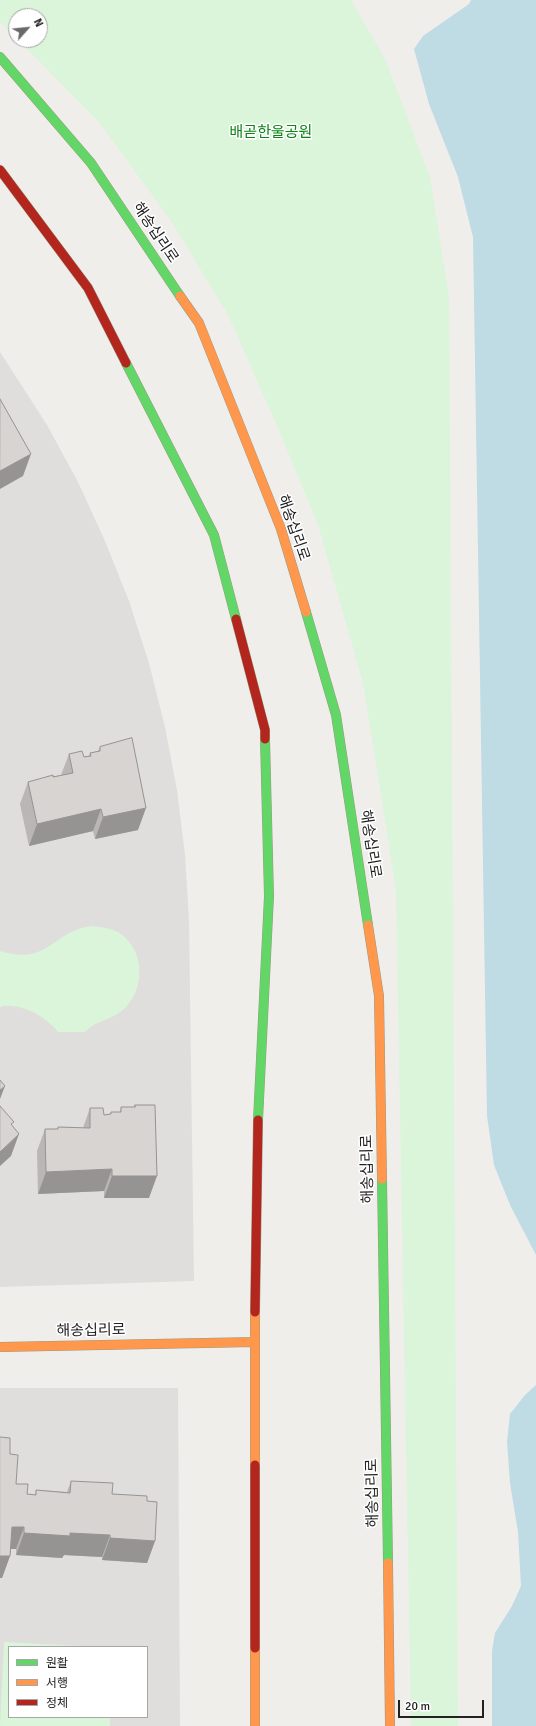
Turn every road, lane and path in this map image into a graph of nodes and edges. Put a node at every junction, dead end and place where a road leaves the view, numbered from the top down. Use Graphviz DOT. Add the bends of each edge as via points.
graph roads {
  1 [pos="0,57"];
  2 [pos="0,170"];
  3 [pos="255,1342"];
  4 [pos="0,1347"];
  5 [pos="255,1726"];
  6 [pos="390,1726"];
  1 -- 6 [label="main road, 해송십리로" via="90,163 199,323 281,529 336,716 379,996"];
  2 -- 3 [label="main road" via="88,288 214,535 265,730 269,896 257,1132"];
  3 -- 4 [label="main road, 해송십리로"];
  3 -- 5 [label="main road"];
}
